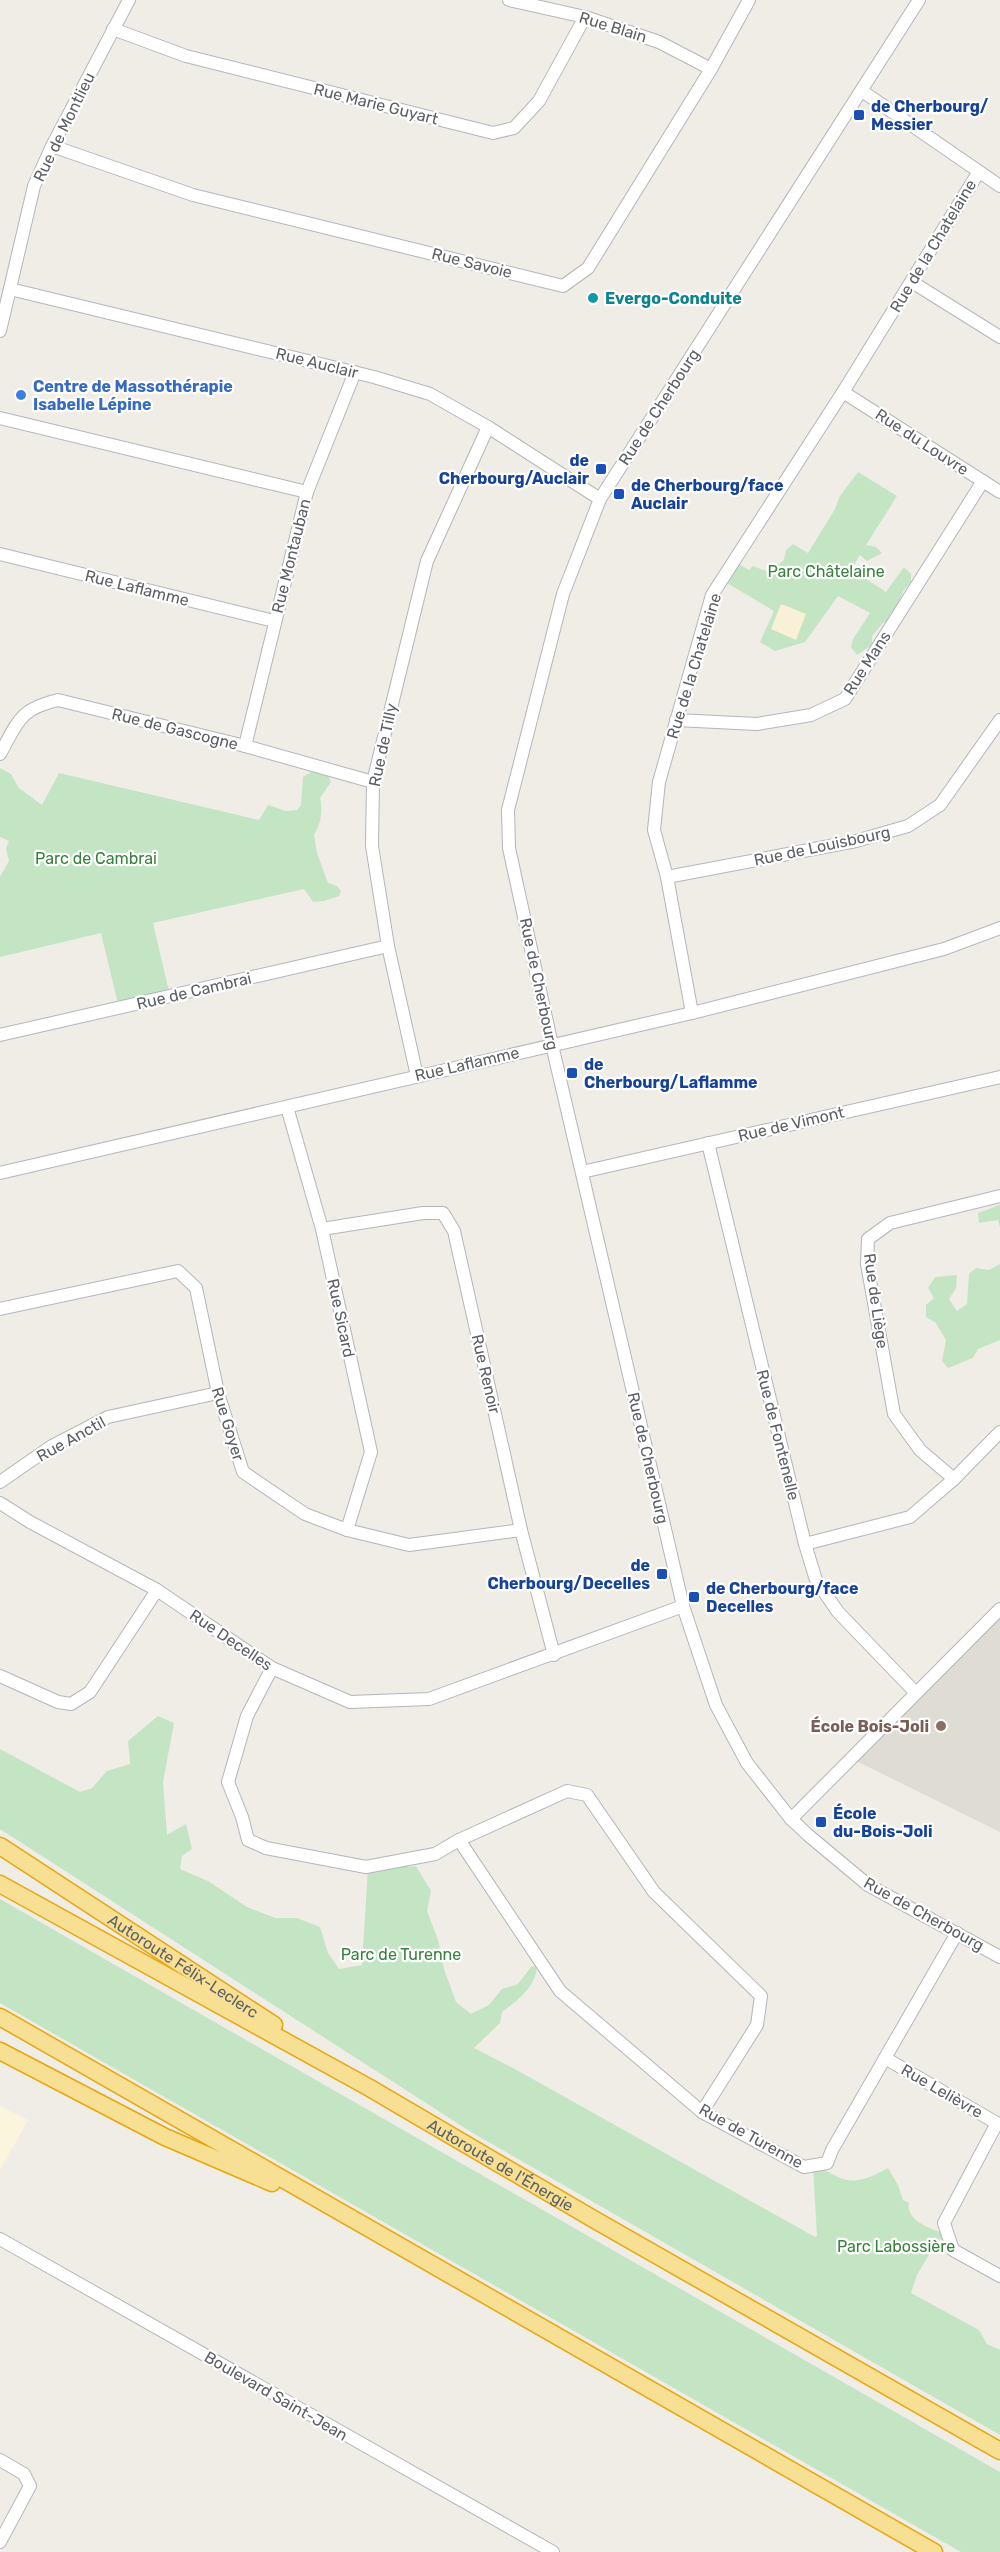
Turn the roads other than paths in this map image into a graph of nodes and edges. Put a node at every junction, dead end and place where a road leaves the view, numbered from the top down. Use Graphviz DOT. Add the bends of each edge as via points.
graph roads {
  1 [pos="129,0"];
  2 [pos="509,0"];
  3 [pos="749,0"];
  4 [pos="920,0"];
  5 [pos="585,17"];
  6 [pos="113,29"];
  7 [pos="711,69"];
  8 [pos="862,91"];
  9 [pos="52,146"];
  10 [pos="978,173"];
  11 [pos="1000,186"];
  12 [pos="912,282"];
  13 [pos="10,289"];
  14 [pos="0,331"];
  15 [pos="1000,337"];
  16 [pos="355,372"];
  17 [pos="843,392"];
  18 [pos="0,418"];
  19 [pos="488,427"];
  20 [pos="983,481"];
  21 [pos="307,492"];
  22 [pos="1000,492"];
  23 [pos="600,499"];
  24 [pos="0,554"];
  25 [pos="274,621"];
  26 [pos="676,720"];
  27 [pos="1000,720"];
  28 [pos="246,746"];
  29 [pos="0,754"];
  30 [pos="373,782"];
  31 [pos="667,877"];
  32 [pos="1000,928"];
  33 [pos="388,946"];
  34 [pos="692,1013"];
  35 [pos="0,1035"];
  36 [pos="552,1045"];
  37 [pos="417,1076"];
  38 [pos="1000,1077"];
  39 [pos="287,1107"];
  40 [pos="708,1143"];
  41 [pos="582,1172"];
  42 [pos="0,1173"];
  43 [pos="1000,1196"];
  44 [pos="322,1229"];
  45 [pos="0,1309"];
  46 [pos="218,1393"];
  47 [pos="1000,1432"];
  48 [pos="954,1479"];
  49 [pos="0,1482"];
  50 [pos="0,1503"];
  51 [pos="347,1530"];
  52 [pos="521,1530"];
  53 [pos="805,1544"];
  54 [pos="158,1590"];
  55 [pos="682,1606"];
  56 [pos="1000,1609"];
  57 [pos="554,1655"];
  58 [pos="272,1668"];
  59 [pos="0,1676"];
  60 [pos="915,1692"];
  61 [pos="791,1819"];
  62 [pos="459,1840"];
  63 [pos="0,1846"];
  64 [pos="0,1884"];
  65 [pos="957,1933"];
  66 [pos="1000,1957"];
  67 [pos="0,2017"];
  68 [pos="0,2051"];
  69 [pos="885,2058"];
  70 [pos="368,2086"];
  71 [pos="702,2112"];
  72 [pos="999,2124"];
  73 [pos="347,2216"];
  74 [pos="0,2239"];
  75 [pos="1000,2276"];
  76 [pos="1000,2451"];
  77 [pos="0,2460"];
  78 [pos="0,2542"];
  79 [pos="553,2552"];
  80 [pos="934,2552"];
  1 -- 6 [label="street, Rue de Montlieu"];
  2 -- 5 [label="street, Rue Blain"];
  3 -- 7 [label="street, Rue Savoie"];
  4 -- 8 [label="street, Rue de Cherbourg"];
  5 -- 6 [label="street, Rue Marie Guyart" via="539,101 514,128 494,134 186,56"];
  5 -- 7 [label="street, Rue Blain" via="659,42"];
  6 -- 9 [label="street, Rue de Montlieu"];
  7 -- 9 [label="street, Rue Savoie" via="588,268 563,286 193,195"];
  8 -- 10 [label="street"];
  8 -- 23 [label="street, Rue de Cherbourg"];
  9 -- 13 [label="street, Rue de Montlieu" via="34,186"];
  10 -- 11 [label="street"];
  10 -- 12 [label="street, Rue de la Chatelaine"];
  12 -- 15 [label="street"];
  12 -- 17 [label="street, Rue de la Chatelaine"];
  13 -- 14 [label="street, Rue de Montlieu"];
  13 -- 16 [label="street, Rue Auclair"];
  16 -- 19 [label="street, Rue Auclair" via="429,394"];
  16 -- 21 [label="street, Rue Montauban"];
  17 -- 20 [label="street, Rue du Louvre"];
  17 -- 26 [label="street, Rue de la Chatelaine" via="712,595"];
  18 -- 21 [label="street"];
  19 -- 23 [label="street, Rue Auclair"];
  19 -- 30 [label="street, Rue de Tilly" via="427,561"];
  20 -- 22 [label="street, Rue du Louvre"];
  20 -- 26 [label="street, Rue Mans" via="845,699 811,715 758,724"];
  21 -- 25 [label="street, Rue Montauban"];
  23 -- 36 [label="street, Rue de Cherbourg" via="563,594 508,810 509,848"];
  24 -- 25 [label="street, Rue Laflamme"];
  25 -- 28 [label="street, Rue Montauban"];
  26 -- 31 [label="street, Rue de la Chatelaine" via="659,783 654,830"];
  27 -- 31 [label="street, Rue de Louisbourg" via="940,805 908,826 856,842"];
  28 -- 29 [label="street, Rue de Gascogne" via="58,700 38,705 22,715"];
  28 -- 30 [label="street, Rue de Gascogne"];
  30 -- 33 [label="street, Rue de Tilly" via="372,846"];
  31 -- 34 [label="street, Rue de la Chatelaine"];
  32 -- 34 [label="street, Rue Laflamme" via="944,949"];
  33 -- 35 [label="street, Rue de Cambrai"];
  33 -- 37 [label="street, Rue de Tilly"];
  34 -- 36 [label="street, Rue Laflamme"];
  36 -- 37 [label="street, Rue Laflamme"];
  36 -- 41 [label="street, Rue de Cherbourg"];
  37 -- 39 [label="street, Rue Laflamme"];
  38 -- 40 [label="street, Rue de Vimont"];
  39 -- 42 [label="street, Rue Laflamme"];
  39 -- 44 [label="street, Rue Sicard"];
  40 -- 41 [label="street, Rue de Vimont"];
  40 -- 53 [label="street, Rue de Fontenelle"];
  41 -- 55 [label="street, Rue de Cherbourg"];
  43 -- 48 [label="street, Rue de Liège" via="890,1223 868,1239 867,1264 894,1414 920,1450"];
  44 -- 51 [label="street, Rue Sicard" via="371,1452"];
  44 -- 52 [label="street, Rue Renoir" via="443,1213 454,1231"];
  45 -- 46 [label="street, Rue Goyer" via="178,1271 196,1288"];
  46 -- 49 [label="street, Rue Anctil" via="108,1417 52,1446"];
  46 -- 51 [label="street, Rue Goyer" via="243,1472 304,1514"];
  47 -- 48 [label="street"];
  48 -- 53 [label="street" via="910,1517"];
  50 -- 54 [label="street, Rue Decelles"];
  51 -- 52 [label="street, Rue Goyer" via="409,1545"];
  52 -- 57 [label="street, Rue Renoir"];
  53 -- 60 [label="street, Rue de Fontenelle" via="816,1580 838,1612"];
  54 -- 58 [label="street, Rue Decelles"];
  54 -- 59 [label="street" via="90,1692 72,1704 58,1702"];
  55 -- 57 [label="street, Rue Decelles"];
  55 -- 61 [label="street, Rue de Cherbourg" via="716,1705 747,1763"];
  56 -- 60 [label="street"];
  57 -- 58 [label="street, Rue Decelles" via="429,1699 350,1702"];
  58 -- 62 [label="street" via="247,1716 228,1782 248,1840 266,1848 366,1867 435,1854"];
  60 -- 61 [label="street"];
  61 -- 65 [label="street, Rue de Cherbourg" via="868,1885"];
  62 -- 71 [label="street, Rue de Turenne" via="560,1991"];
  62 -- 71 [label="street" via="567,1791 587,1795 654,1892 761,1996 757,2025"];
  63 -- 70 [label="highway, Autoroute Félix-Leclerc"];
  64 -- 70 [label="highway, Autoroute de l'Énergie"];
  65 -- 66 [label="street, Rue de Cherbourg"];
  65 -- 69 [label="street, Rue de Turenne"];
  67 -- 73 [label="highway"];
  68 -- 73 [label="highway" via="165,2137"];
  69 -- 71 [label="street, Rue de Turenne" via="827,2163 804,2167"];
  69 -- 72 [label="street, Rue Lelièvre"];
  70 -- 76 [label="highway, Autoroute de l'Énergie"];
  72 -- 75 [label="street" via="944,2223 953,2250"];
  73 -- 80 [label="highway"];
  74 -- 79 [label="street, Boulevard Saint-Jean"];
  77 -- 78 [label="street" via="24,2474 30,2484"];
}
